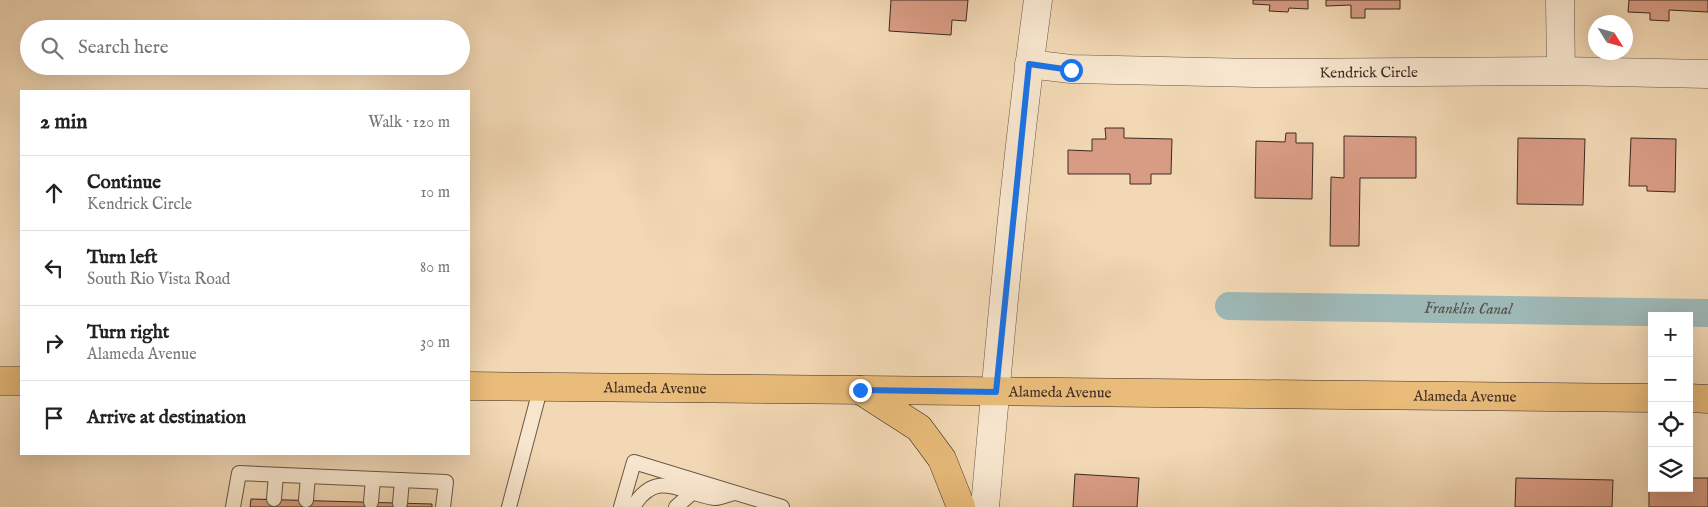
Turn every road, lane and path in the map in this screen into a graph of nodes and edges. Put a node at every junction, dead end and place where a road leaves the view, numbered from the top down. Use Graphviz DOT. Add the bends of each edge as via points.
graph roads {
  1 [pos="1038,0"];
  2 [pos="1560,0"];
  3 [pos="1029,64"];
  4 [pos="1561,71"];
  5 [pos="1708,74"];
  6 [pos="0,381"];
  7 [pos="20,381"];
  8 [pos="470,386"];
  9 [pos="541,386"];
  10 [pos="860,390"];
  11 [pos="996,392"];
  12 [pos="1648,398"];
  13 [pos="1693,398"];
  14 [pos="1708,398"];
  15 [pos="276,475"];
  16 [pos="308,476"];
  17 [pos="373,479"];
  18 [pos="402,480"];
  19 [pos="693,492"];
  20 [pos="734,493"];
  21 [pos="274,499"];
  22 [pos="306,500"];
  23 [pos="371,502"];
  24 [pos="400,503"];
  25 [pos="233,507"];
  26 [pos="443,507"];
  27 [pos="509,507"];
  28 [pos="621,507"];
  29 [pos="633,507"];
  30 [pos="676,507"];
  31 [pos="782,507"];
  32 [pos="961,507"];
  33 [pos="986,507"];
  1 -- 3 [label="street"];
  2 -- 4 [label="street"];
  3 -- 4 [label="street, Kendrick Circle" via="1071,70 1255,73"];
  3 -- 11 [label="street"];
  4 -- 5 [label="street, Kendrick Circle"];
  6 -- 7 [label="main road"];
  8 -- 9 [label="main road, Alameda Avenue"];
  9 -- 10 [label="main road, Alameda Avenue"];
  9 -- 27 [label="lane"];
  10 -- 11 [label="main road, Alameda Avenue"];
  10 -- 32 [label="main road" via="919,428 942,459"];
  11 -- 12 [label="main road, Alameda Avenue"];
  11 -- 33 [label="street"];
  13 -- 14 [label="main road"];
  15 -- 16 [label="lane"];
  15 -- 21 [label="lane"];
  15 -- 25 [label="lane" via="240,474"];
  16 -- 17 [label="lane"];
  16 -- 22 [label="lane"];
  17 -- 18 [label="lane"];
  17 -- 23 [label="lane"];
  18 -- 24 [label="lane"];
  18 -- 26 [label="lane" via="446,482"];
  19 -- 20 [label="lane" via="717,498"];
  19 -- 29 [label="lane" via="657,485 642,493"];
  19 -- 30 [label="lane"];
  20 -- 28 [label="lane" via="634,462"];
  20 -- 31 [label="lane"];
}
